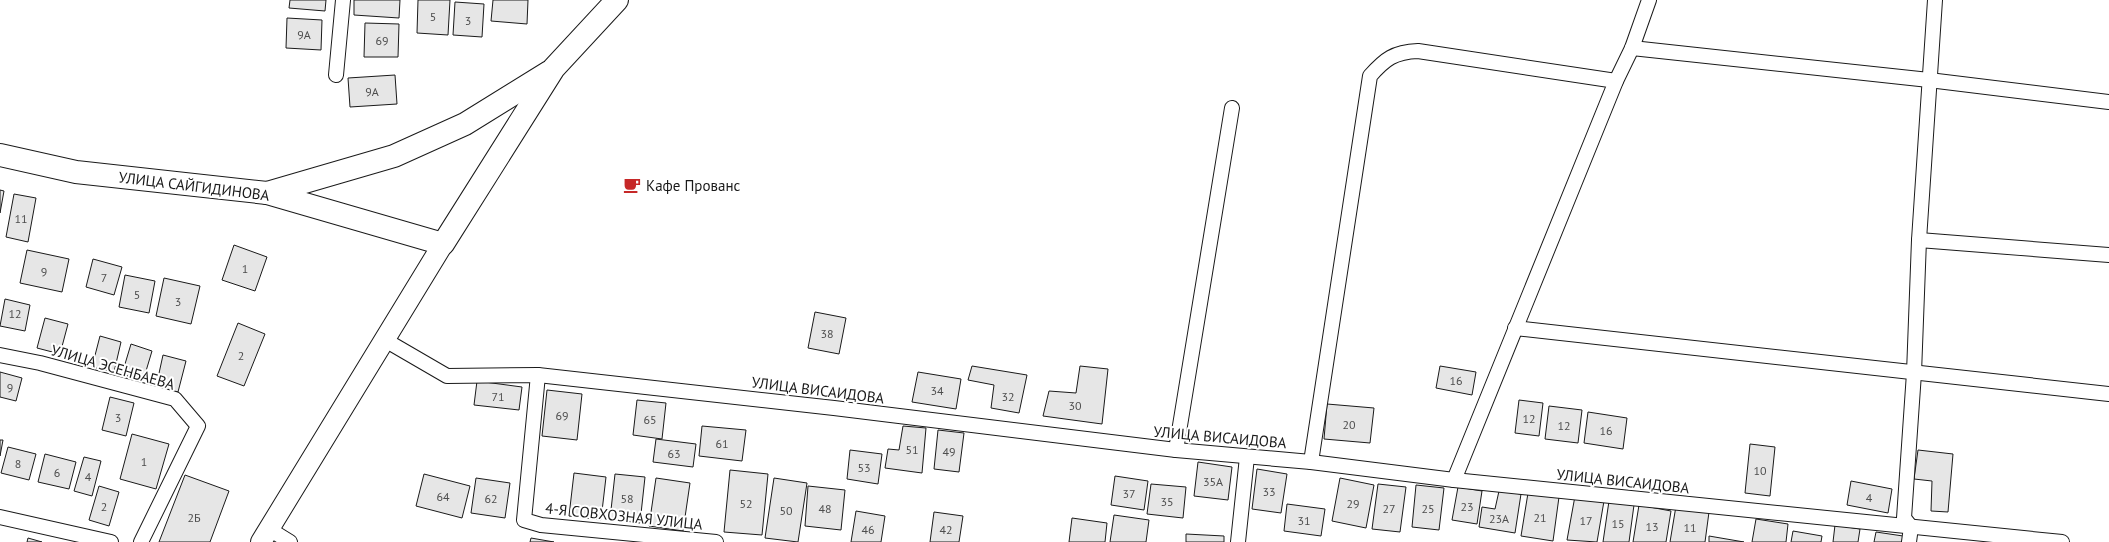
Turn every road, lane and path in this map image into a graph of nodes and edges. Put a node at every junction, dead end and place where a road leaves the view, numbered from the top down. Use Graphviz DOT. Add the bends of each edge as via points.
graph roads {
  1 [pos="342,0"];
  2 [pos="617,0"];
  3 [pos="1649,0"];
  4 [pos="1935,0"];
  5 [pos="1632,48"];
  6 [pos="554,68"];
  7 [pos="336,75"];
  8 [pos="1929,80"];
  9 [pos="1616,81"];
  10 [pos="2109,102"];
  11 [pos="1232,108"];
  12 [pos="0,155"];
  13 [pos="267,193"];
  14 [pos="1918,240"];
  15 [pos="443,244"];
  16 [pos="2109,255"];
  17 [pos="1515,328"];
  18 [pos="385,340"];
  19 [pos="0,356"];
  20 [pos="1914,373"];
  21 [pos="538,375"];
  22 [pos="2109,394"];
  23 [pos="1176,450"];
  24 [pos="1246,457"];
  25 [pos="1311,462"];
  26 [pos="1454,480"];
  27 [pos="0,517"];
  28 [pos="1911,527"];
  29 [pos="265,535"];
  30 [pos="111,542"];
  31 [pos="141,542"];
  32 [pos="290,542"];
  33 [pos="716,542"];
  34 [pos="1238,542"];
  35 [pos="1909,542"];
  36 [pos="2062,542"];
  1 -- 7 [label="street"];
  2 -- 6 [label="main road"];
  3 -- 5 [label="street"];
  4 -- 8 [label="street"];
  5 -- 8 [label="street"];
  5 -- 9 [label="street"];
  6 -- 13 [label="main road" via="465,124 394,156"];
  6 -- 15 [label="main road"];
  8 -- 10 [label="street"];
  8 -- 14 [label="street"];
  9 -- 17 [label="street"];
  9 -- 25 [label="street" via="1418,51 1401,52 1381,63 1370,76"];
  11 -- 23 [label="street"];
  12 -- 13 [label="main road, УЛИЦА САЙГИДИНОВА" via="76,172"];
  13 -- 15 [label="main road, УЛИЦА САЙГИДИНОВА"];
  14 -- 16 [label="street"];
  14 -- 20 [label="street"];
  15 -- 18 [label="main road"];
  17 -- 20 [label="street"];
  17 -- 26 [label="street"];
  18 -- 21 [label="street, УЛИЦА ВИСАИДОВА" via="447,376"];
  18 -- 29 [label="main road"];
  19 -- 31 [label="street, УЛИЦА ЭСЕНБАЕВА" via="40,363 175,399 198,426"];
  20 -- 22 [label="street"];
  20 -- 28 [label="street" via="1904,518"];
  21 -- 23 [label="street, УЛИЦА ВИСАИДОВА"];
  21 -- 33 [label="street, 4-Я СОВХОЗНАЯ УЛИЦА" via="524,520 541,525"];
  23 -- 24 [label="street, УЛИЦА ВИСАИДОВА"];
  24 -- 25 [label="street, УЛИЦА ВИСАИДОВА"];
  24 -- 34 [label="street"];
  25 -- 26 [label="street, УЛИЦА ВИСАИДОВА"];
  26 -- 28 [label="street, УЛИЦА ВИСАИДОВА"];
  27 -- 30 [label="street"];
  28 -- 35 [label="street"];
  28 -- 36 [label="street, УЛИЦА ВИСАИДОВА"];
  29 -- 32 [label="street"];
}
